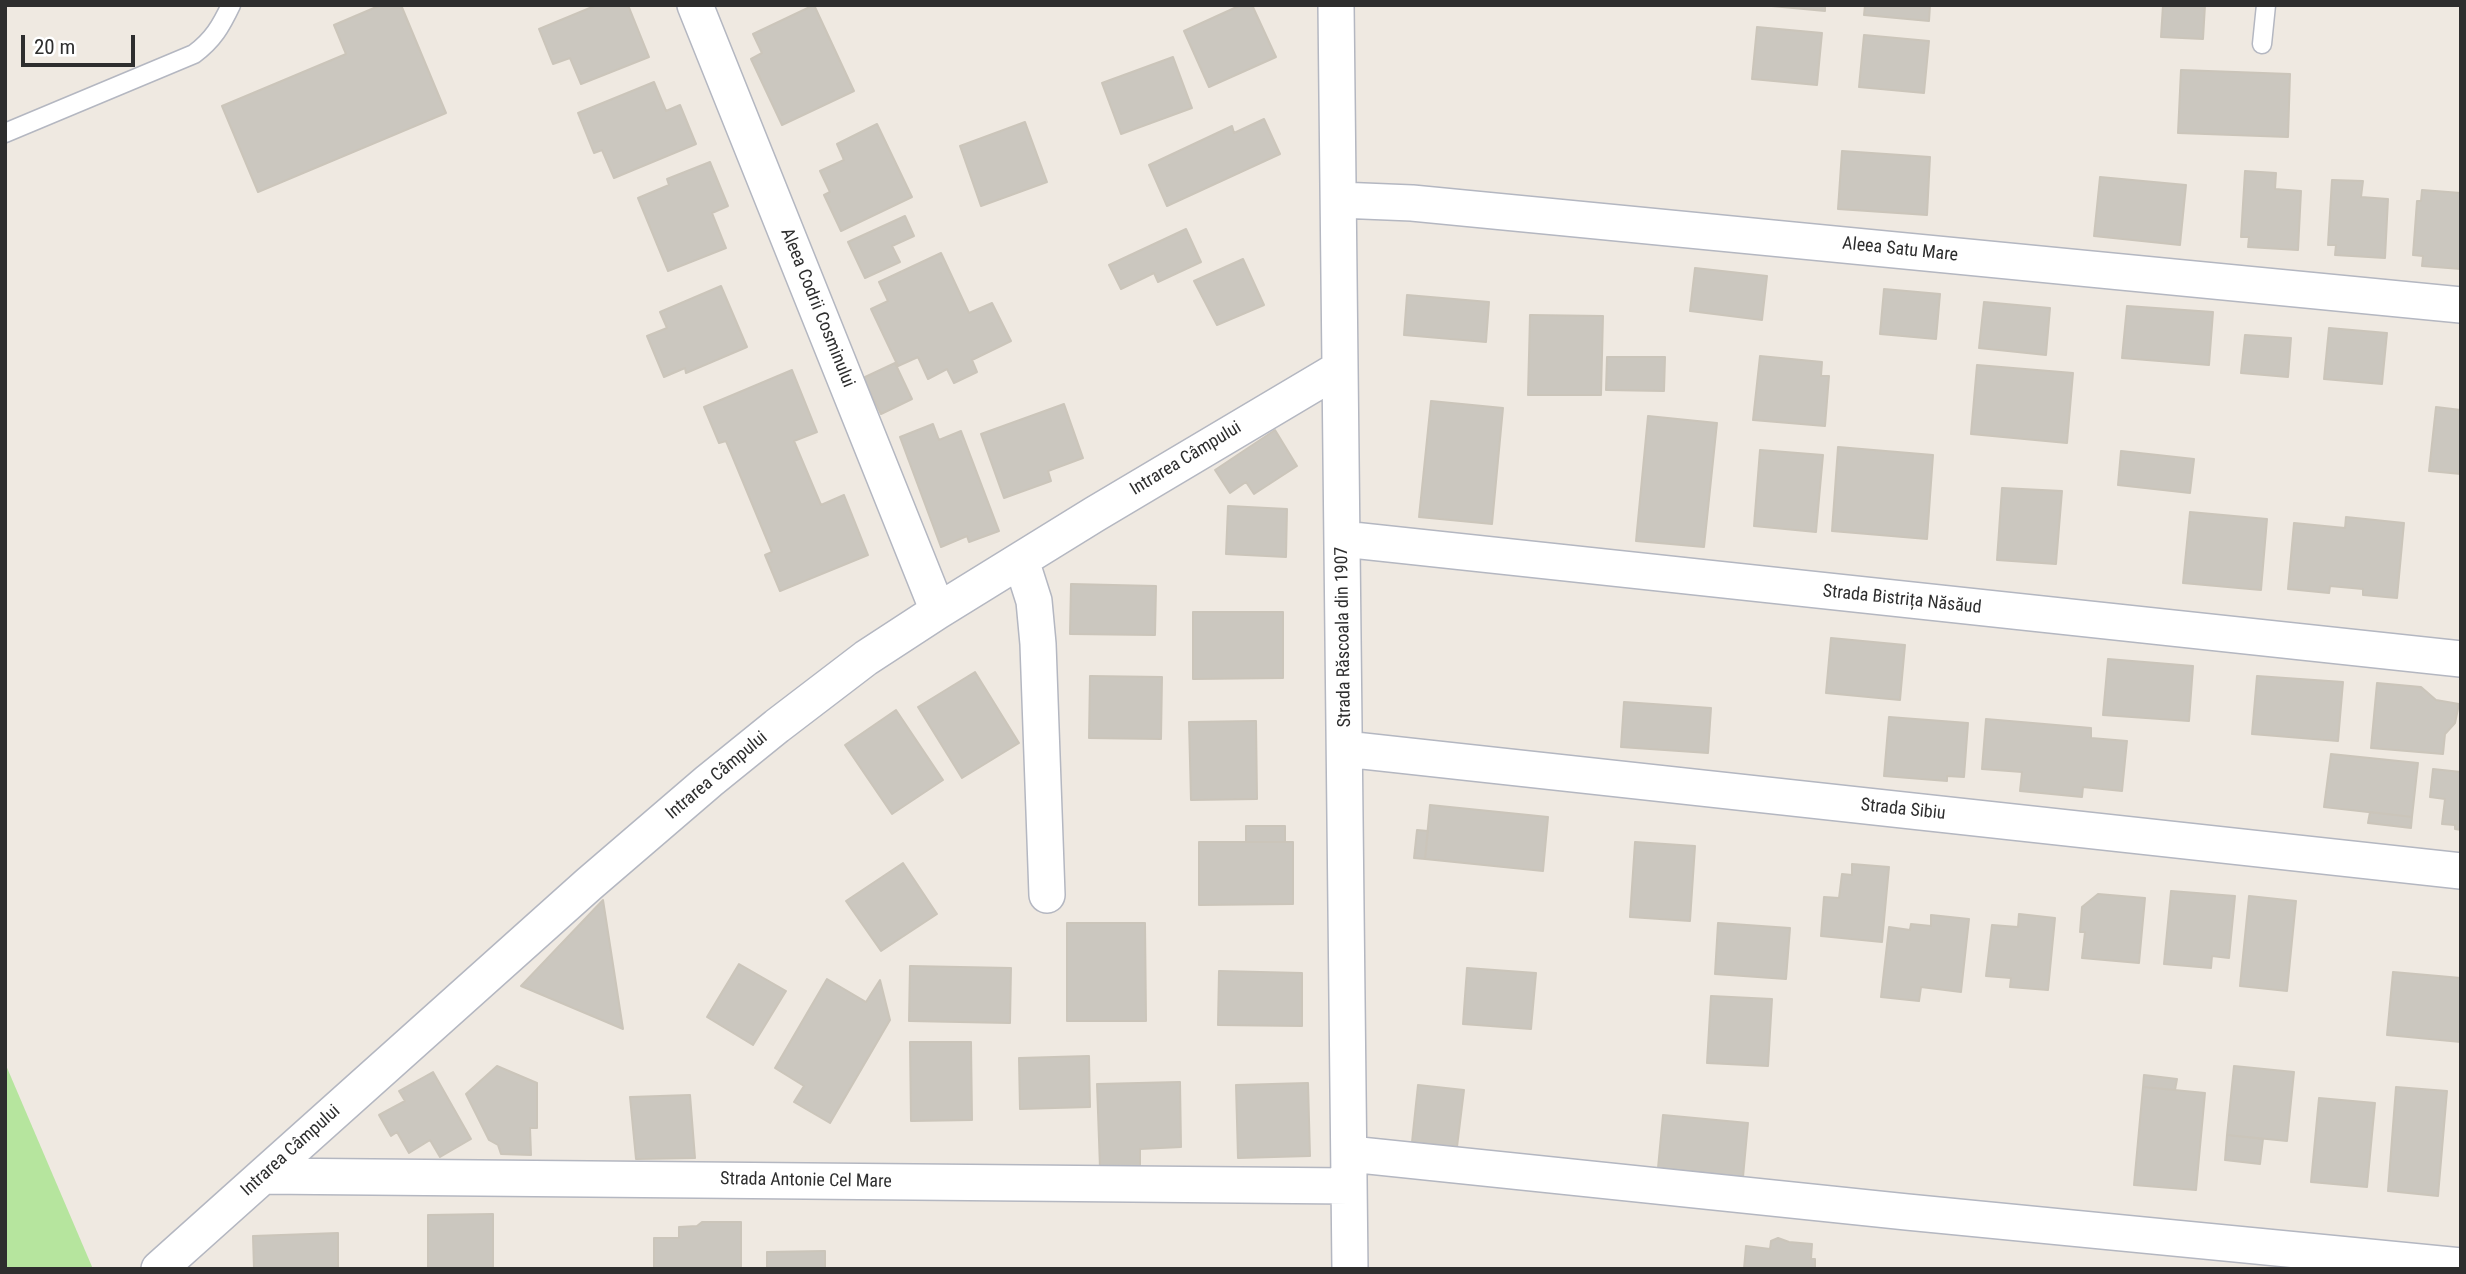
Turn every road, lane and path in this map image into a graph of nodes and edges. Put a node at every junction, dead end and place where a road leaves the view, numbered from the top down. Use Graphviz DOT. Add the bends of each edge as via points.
graph roads {
  1 [pos="232,5"];
  2 [pos="695,5"];
  3 [pos="1336,5"];
  4 [pos="2266,5"];
  5 [pos="2262,44"];
  6 [pos="5,133"];
  7 [pos="1339,200"];
  8 [pos="2461,304"];
  9 [pos="1339,369"];
  10 [pos="1342,539"];
  11 [pos="1021,560"];
  12 [pos="939,611"];
  13 [pos="2461,659"];
  14 [pos="1345,749"];
  15 [pos="2461,871"];
  16 [pos="1047,895"];
  17 [pos="1349,1170"];
  18 [pos="263,1176"];
  19 [pos="2461,1266"];
  20 [pos="159,1269"];
  21 [pos="1350,1269"];
  1 -- 6 [label="lane" via="209,43 194,54"];
  2 -- 12 [label="street, Aleea Codrii Cosminului"];
  3 -- 7 [label="street, Strada Răscoala din 1907"];
  4 -- 5 [label="lane"];
  7 -- 8 [label="street, Aleea Satu Mare" via="1412,203"];
  7 -- 9 [label="street, Strada Răscoala din 1907"];
  9 -- 10 [label="street, Strada Răscoala din 1907"];
  9 -- 11 [label="street, Intrarea Câmpului"];
  10 -- 13 [label="street, Strada Bistrița Năsăud"];
  10 -- 14 [label="street, Strada Răscoala din 1907"];
  11 -- 12 [label="street, Intrarea Câmpului"];
  11 -- 16 [label="street" via="1034,601 1038,643"];
  12 -- 18 [label="street, Intrarea Câmpului" via="866,658 709,780"];
  14 -- 15 [label="street, Strada Sibiu"];
  14 -- 17 [label="street, Strada Răscoala din 1907"];
  17 -- 18 [label="street, Strada Antonie Cel Mare"];
  17 -- 19 [label="street, Strada Antonie Cel Mare" via="1907,1212"];
  17 -- 21 [label="street, Strada Răscoala din 1907"];
  18 -- 20 [label="street, Intrarea Câmpului"];
}
